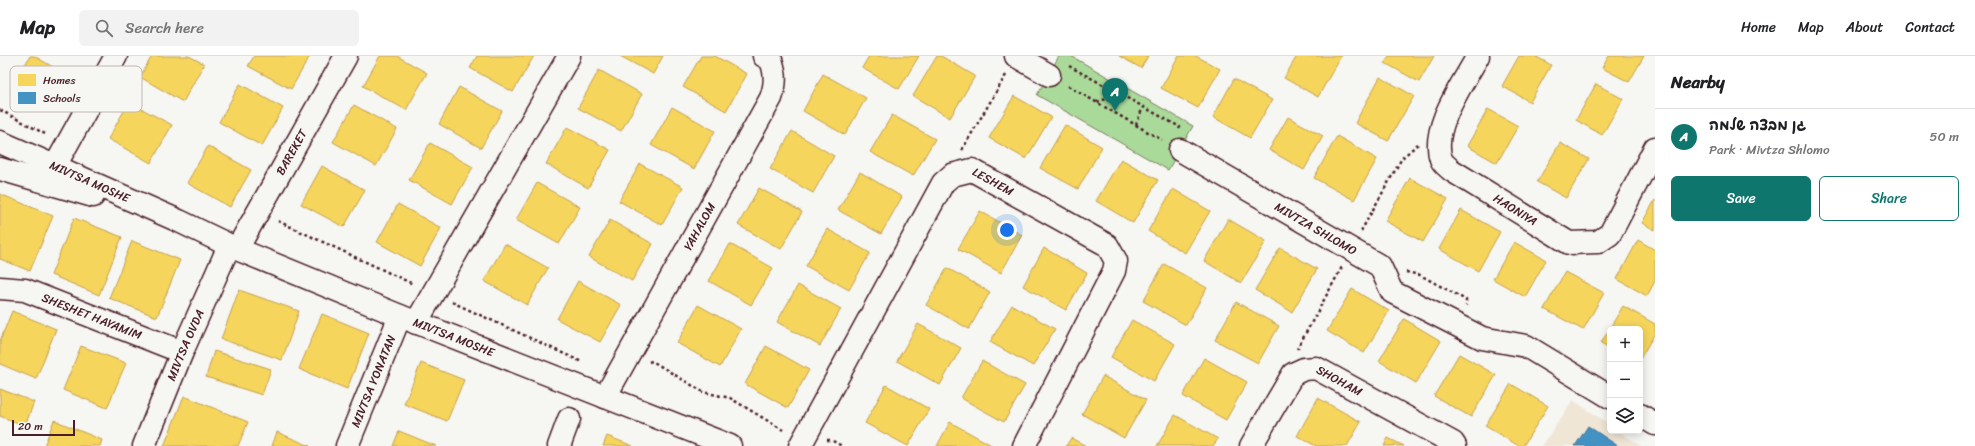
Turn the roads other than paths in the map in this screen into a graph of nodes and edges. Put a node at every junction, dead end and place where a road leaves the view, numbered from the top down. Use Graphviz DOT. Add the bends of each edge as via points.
graph roads {
  1 [pos="116,56"];
  2 [pos="346,56"];
  3 [pos="569,56"];
  4 [pos="764,56"];
  5 [pos="1017,56"];
  6 [pos="1478,56"];
  7 [pos="110,66"];
  8 [pos="1055,78"];
  9 [pos="85,112"];
  10 [pos="0,142"];
  11 [pos="1174,147"];
  12 [pos="1655,148"];
  13 [pos="55,166"];
  14 [pos="0,168"];
  15 [pos="179,222"];
  16 [pos="233,247"];
  17 [pos="0,288"];
  18 [pos="408,320"];
  19 [pos="182,352"];
  20 [pos="1607,395"];
  21 [pos="605,397"];
  22 [pos="1643,417"];
  23 [pos="569,419"];
  24 [pos="1655,424"];
  25 [pos="801,444"];
  26 [pos="144,446"];
  27 [pos="347,446"];
  28 [pos="559,446"];
  29 [pos="730,446"];
  30 [pos="1024,446"];
  31 [pos="1251,446"];
  32 [pos="1455,446"];
  1 -- 7 [label="street"];
  2 -- 16 [label="street, BAREKET"];
  3 -- 18 [label="street"];
  4 -- 21 [label="street, YAHALOM" via="771,60 776,73 771,98"];
  5 -- 8 [label="street"];
  6 -- 12 [label="street, HAONIYA" via="1443,121 1439,142 1441,160 1451,170 1569,243 1598,242 1610,234"];
  9 -- 13 [label="street"];
  10 -- 13 [label="street, MIVTSA MOSHE"];
  11 -- 20 [label="street, MIVTZA SHLOMO" via="1380,266 1392,292 1482,338 1526,346"];
  13 -- 15 [label="street, MIVTSA MOSHE"];
  14 -- 15 [label="street, MIVTSA MOSHE"];
  15 -- 16 [label="street, MIVTSA MOSHE"];
  16 -- 18 [label="street, MIVTSA MOSHE"];
  16 -- 19 [label="street, MIVTSA OVDA"];
  17 -- 19 [label="street, SHESHET HAYAMIM" via="25,290"];
  18 -- 21 [label="street, MIVTSA MOSHE"];
  18 -- 27 [label="street, MIVTSA YONATAN"];
  19 -- 26 [label="street, MIVTSA OVDA"];
  21 -- 29 [label="street, MIVTSA MOSHE"];
  22 -- 24 [label="street"];
  23 -- 28 [label="street"];
  25 -- 30 [label="street, LESHEM" via="943,183 952,175 972,170 1107,245 1116,261 1114,271"];
  31 -- 32 [label="street, SHOHAM" via="1293,374 1304,369 1316,368"];
}
